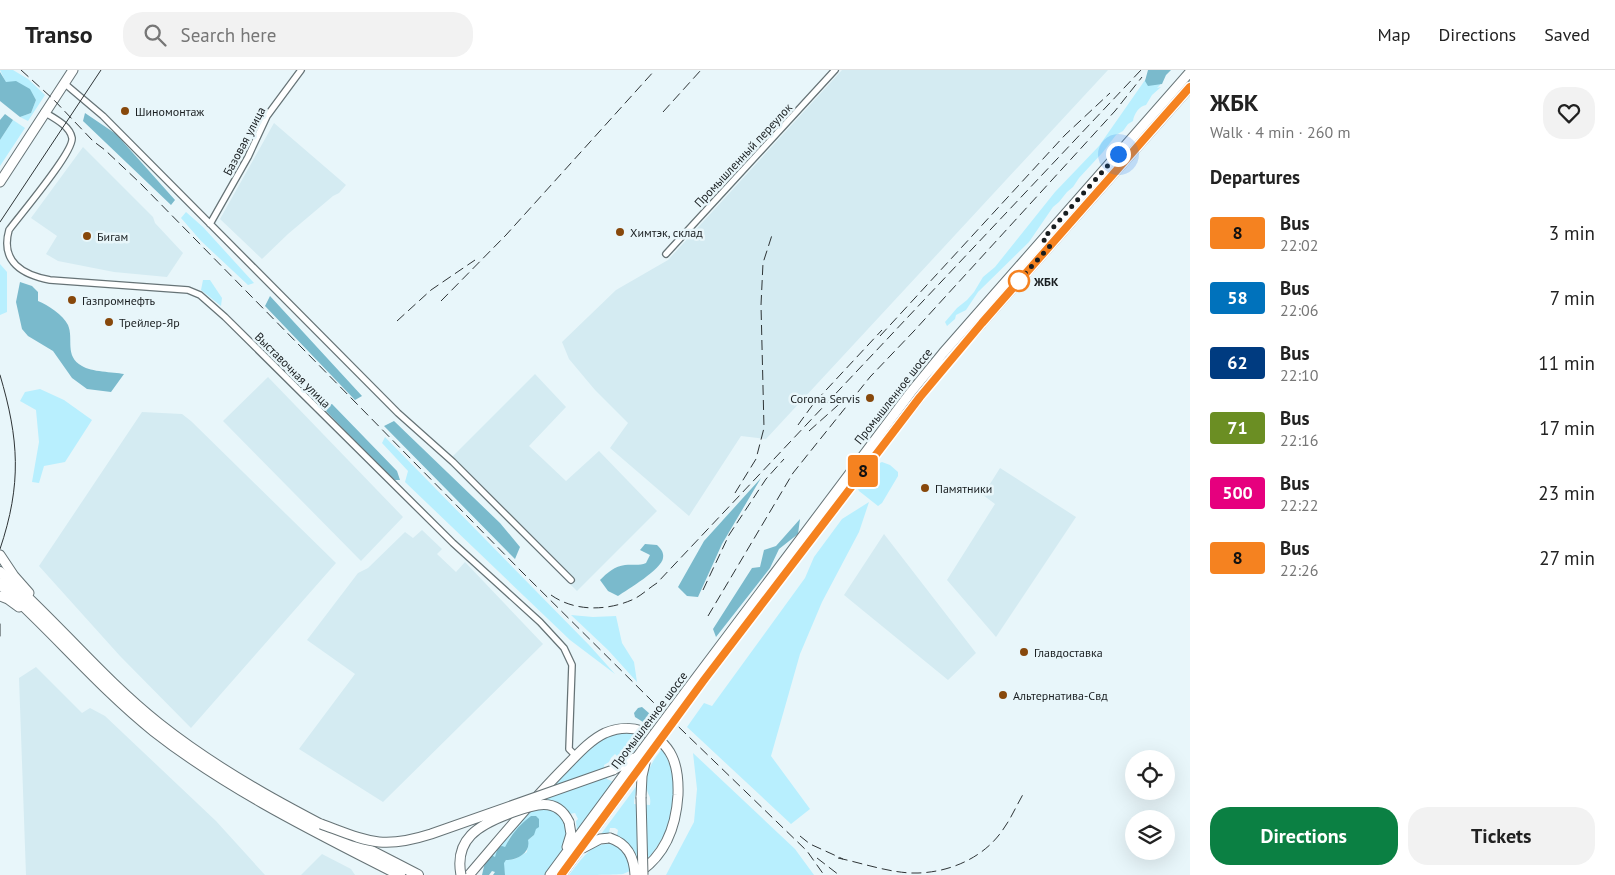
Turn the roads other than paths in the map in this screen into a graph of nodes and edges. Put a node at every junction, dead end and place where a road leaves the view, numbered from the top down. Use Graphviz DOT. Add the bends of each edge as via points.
graph roads {
  1 [pos="73,70"];
  2 [pos="301,70"];
  3 [pos="835,70"];
  4 [pos="1190,72"];
  5 [pos="64,83"];
  6 [pos="1190,87"];
  7 [pos="44,112"];
  8 [pos="0,182"];
  9 [pos="210,224"];
  10 [pos="1043,239"];
  11 [pos="1050,246"];
  12 [pos="666,254"];
  13 [pos="870,446"];
  14 [pos="878,452"];
  15 [pos="0,555"];
  16 [pos="0,572"];
  17 [pos="571,580"];
  18 [pos="0,584"];
  19 [pos="0,596"];
  20 [pos="690,693"];
  21 [pos="113,696"];
  22 [pos="133,702"];
  23 [pos="646,752"];
  24 [pos="576,756"];
  25 [pos="321,824"];
  26 [pos="576,854"];
  27 [pos="368,859"];
  28 [pos="559,862"];
  29 [pos="393,875"];
  30 [pos="400,875"];
  31 [pos="418,875"];
  32 [pos="461,875"];
  33 [pos="469,875"];
  34 [pos="550,875"];
  35 [pos="561,875"];
  36 [pos="634,875"];
  37 [pos="643,875"];
  1 -- 5 [label="main road"];
  2 -- 9 [label="street, Базовая улица" via="267,116"];
  3 -- 12 [label="street, Промышленный переулок"];
  4 -- 10 [label="main road, Промышленное шоссе"];
  5 -- 7 [label="main road"];
  5 -- 9 [label="street" via="103,116"];
  6 -- 11 [label="main road, Промышленное шоссе"];
  7 -- 8 [label="main road"];
  7 -- 24 [label="street, Выставочная улица" via="68,128 72,142 64,159 4,240 4,251 12,264 50,280 188,290 200,295 564,648 572,666 569,749"];
  9 -- 17 [label="street" via="398,413 453,462"];
  10 -- 11 [label="main road"];
  10 -- 13 [label="main road, Промышленное шоссе" via="943,352"];
  11 -- 14 [label="main road, Промышленное шоссе" via="942,368"];
  13 -- 14 [label="main road"];
  13 -- 20 [label="main road, Промышленное шоссе"];
  14 -- 20 [label="main road, Промышленное шоссе"];
  15 -- 22 [label="main road" via="23,586"];
  16 -- 22 [label="highway"];
  18 -- 21 [label="highway"];
  19 -- 21 [label="main road" via="20,608"];
  20 -- 23 [label="main road, Промышленное шоссе, bridge"];
  21 -- 27 [label="highway" via="154,731 225,780"];
  22 -- 25 [label="highway" via="175,737 216,764"];
  23 -- 25 [label="main road, bridge" via="613,770 402,842 367,841"];
  23 -- 26 [label="main road, Промышленное шоссе"];
  23 -- 28 [label="main road, Промышленное шоссе"];
  23 -- 37 [label="main road, bridge" via="641,797"];
  24 -- 33 [label="main road"];
  24 -- 36 [label="main road" via="601,735 631,728 654,737 666,746 673,758 678,783 672,830 660,853"];
  25 -- 31 [label="highway, bridge"];
  26 -- 35 [label="main road, Промышленное шоссе"];
  26 -- 36 [label="main road, bridge" via="595,841 610,838 629,851 634,862"];
  27 -- 29 [label="main road"];
  27 -- 30 [label="highway"];
  28 -- 32 [label="main road, bridge" via="570,840 569,822 555,807 538,804 485,823 472,834 464,846"];
  28 -- 34 [label="main road, Промышленное шоссе"];
}
